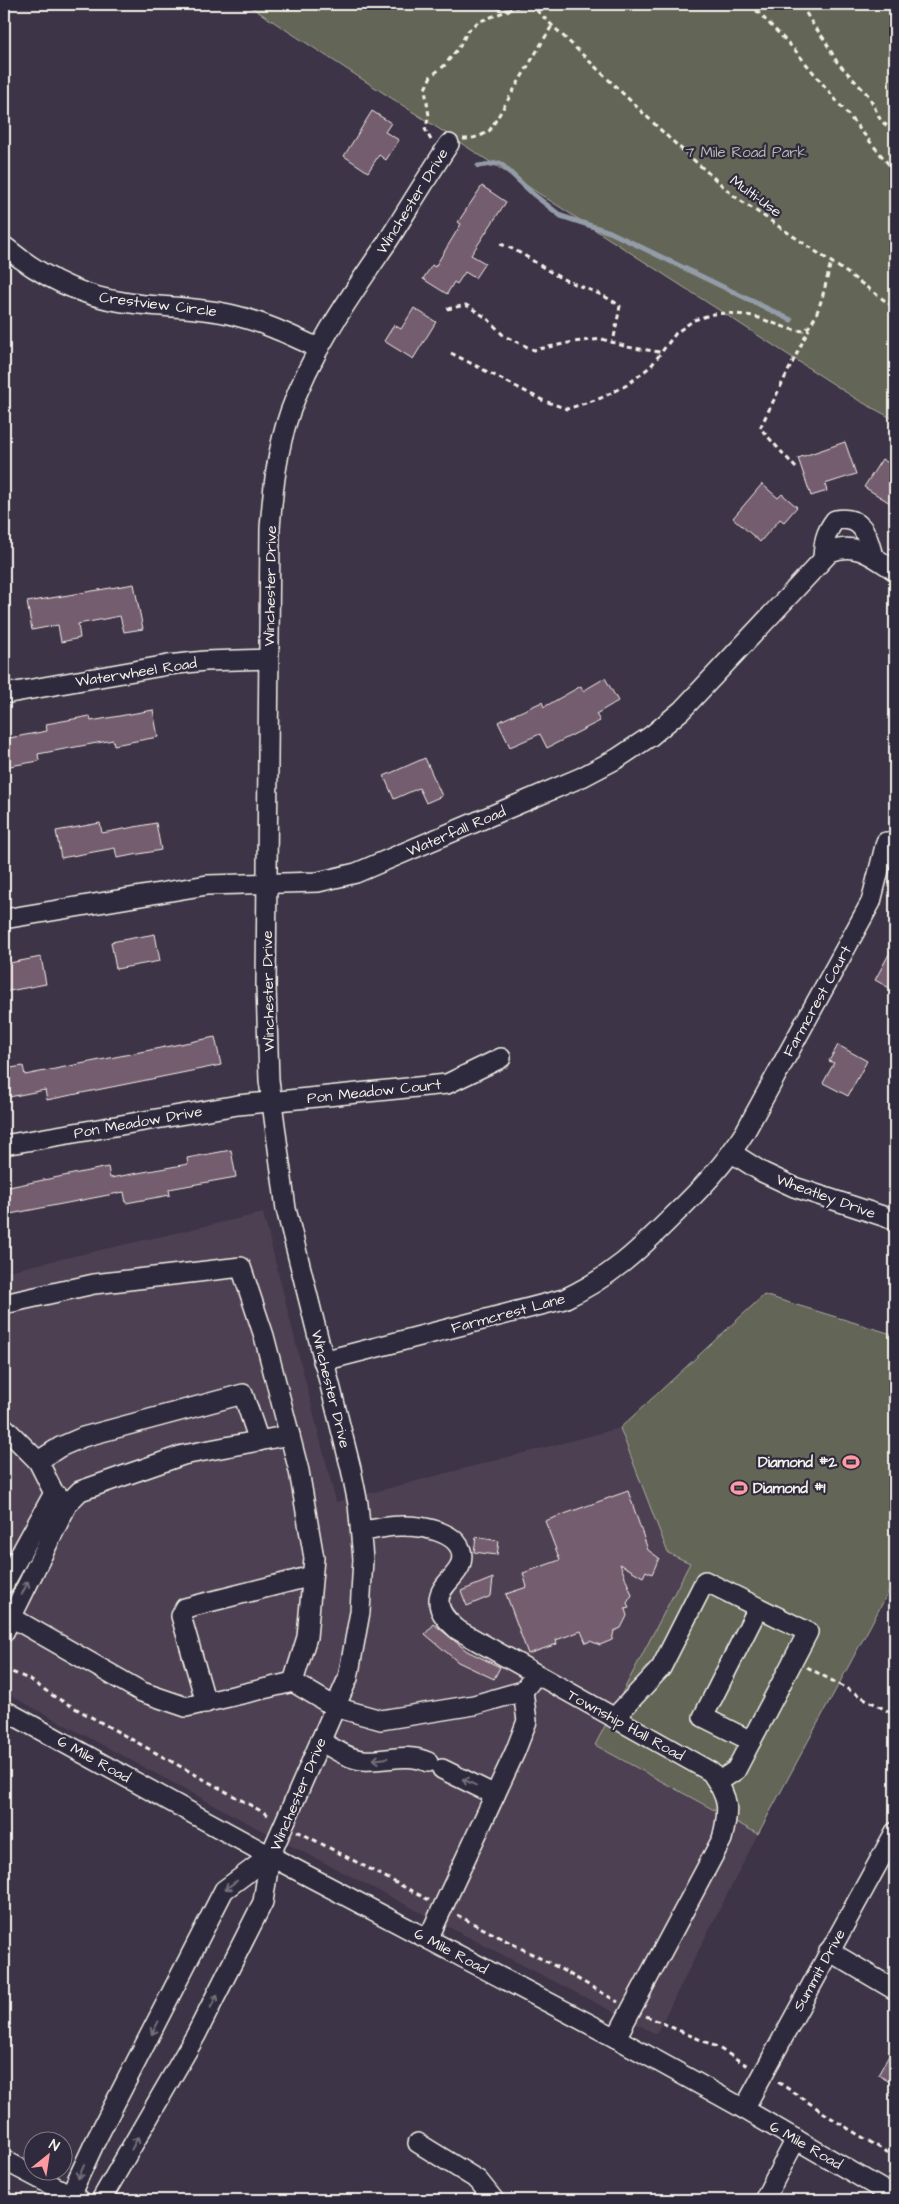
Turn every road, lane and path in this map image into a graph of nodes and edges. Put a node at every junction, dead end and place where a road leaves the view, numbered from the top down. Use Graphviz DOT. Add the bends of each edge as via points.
graph roads {
  1 [pos="488,4"];
  2 [pos="524,4"];
  3 [pos="530,4"];
  4 [pos="750,4"];
  5 [pos="806,4"];
  6 [pos="509,12"];
  7 [pos="553,24"];
  8 [pos="895,132"];
  9 [pos="445,149"];
  10 [pos="895,172"];
  11 [pos="500,244"];
  12 [pos="4,246"];
  13 [pos="831,262"];
  14 [pos="895,308"];
  15 [pos="447,309"];
  16 [pos="810,326"];
  17 [pos="613,343"];
  18 [pos="318,348"];
  19 [pos="660,352"];
  20 [pos="451,353"];
  21 [pos="796,468"];
  22 [pos="873,556"];
  23 [pos="823,558"];
  24 [pos="895,571"];
  25 [pos="270,659"];
  26 [pos="4,694"];
  27 [pos="886,842"];
  28 [pos="268,883"];
  29 [pos="4,919"];
  30 [pos="501,1058"];
  31 [pos="272,1102"];
  32 [pos="4,1145"];
  33 [pos="732,1153"];
  34 [pos="895,1220"];
  35 [pos="4,1304"];
  36 [pos="323,1361"];
  37 [pos="5,1431"];
  38 [pos="290,1435"];
  39 [pos="259,1441"];
  40 [pos="38,1461"];
  41 [pos="61,1498"];
  42 [pos="361,1532"];
  43 [pos="312,1576"];
  44 [pos="4,1584"];
  45 [pos="758,1608"];
  46 [pos="6,1621"];
  47 [pos="794,1659"];
  48 [pos="536,1674"];
  49 [pos="293,1682"];
  50 [pos="523,1691"];
  51 [pos="206,1703"];
  52 [pos="335,1707"];
  53 [pos="4,1710"];
  54 [pos="895,1714"];
  55 [pos="614,1718"];
  56 [pos="320,1742"];
  57 [pos="751,1742"];
  58 [pos="718,1782"];
  59 [pos="495,1795"];
  60 [pos="895,1832"];
  61 [pos="270,1856"];
  62 [pos="428,1939"];
  63 [pos="829,1951"];
  64 [pos="895,1990"];
  65 [pos="616,2038"];
  66 [pos="744,2109"];
  67 [pos="796,2139"];
  68 [pos="418,2143"];
  69 [pos="4,2160"];
  70 [pos="895,2197"];
  71 [pos="73,2199"];
  72 [pos="101,2200"];
  73 [pos="494,2200"];
  74 [pos="764,2200"];
  1 -- 6 [label="path"];
  2 -- 6 [label="path"];
  3 -- 7 [label="path, Multi-Use"];
  4 -- 10 [label="path" via="794,49"];
  5 -- 8 [label="path" via="806,13 837,62 869,96 881,121"];
  6 -- 9 [label="path" via="478,22 467,32 453,56 427,83 429,116 425,129 428,137"];
  7 -- 9 [label="path" via="490,130 462,139"];
  7 -- 13 [label="path, Multi-Use" via="668,137 734,196"];
  9 -- 18 [label="street, Winchester Drive"];
  11 -- 17 [label="path" via="515,248 534,263 620,306"];
  12 -- 18 [label="street, Crestview Circle" via="33,268 66,286 94,296 124,303 233,315 266,324"];
  13 -- 14 [label="path, Multi-Use"];
  13 -- 16 [label="path"];
  15 -- 17 [label="path" via="466,305 487,318 504,336 534,350 602,339"];
  16 -- 19 [label="path" via="804,330 790,329 753,316 714,314 694,320 676,333"];
  16 -- 21 [label="path" via="760,428"];
  17 -- 19 [label="path"];
  18 -- 25 [label="street, Winchester Drive" via="290,412 276,470 270,528"];
  19 -- 20 [label="path" via="651,366 627,385 601,398 566,409"];
  22 -- 23 [label="street, Waterfall Road" via="861,549 844,548"];
  22 -- 23 [label="street" via="867,534 858,523 846,518 835,520 828,529"];
  22 -- 24 [label="street, Waterfall Road"];
  23 -- 28 [label="street, Waterfall Road" via="682,710 618,758 582,777 356,873 318,882"];
  25 -- 26 [label="street, Waterwheel Road" via="168,665"];
  25 -- 28 [label="street, Winchester Drive"];
  27 -- 33 [label="street, Farmcrest Court" via="871,902"];
  28 -- 29 [label="street, Waterfall Road" via="207,885"];
  28 -- 31 [label="street, Winchester Drive" via="266,987"];
  30 -- 31 [label="street, Pon Meadow Court" via="447,1084"];
  31 -- 32 [label="street, Pon Meadow Drive"];
  31 -- 36 [label="street, Winchester Drive" via="286,1209"];
  33 -- 34 [label="street, Wheatley Drive" via="794,1187"];
  33 -- 36 [label="street, Farmcrest Lane" via="710,1180 632,1256 586,1288 546,1305"];
  35 -- 38 [label="street" via="94,1284 241,1266 264,1336"];
  36 -- 42 [label="street, Winchester Drive" via="351,1469"];
  37 -- 40 [label="street"];
  38 -- 39 [label="street"];
  38 -- 43 [label="street" via="314,1558"];
  39 -- 40 [label="street" via="243,1394 83,1437"];
  39 -- 41 [label="street" via="183,1456"];
  40 -- 41 [label="street"];
  41 -- 44 [label="street"];
  46 -- 41 [label="street, one-way"];
  42 -- 48 [label="street, Township Hall Road" via="402,1526 444,1533 458,1544 462,1550 461,1564 440,1592 439,1603 445,1617 458,1630"];
  42 -- 52 [label="street, Winchester Drive" via="362,1586 356,1641 348,1678"];
  43 -- 49 [label="street" via="307,1637"];
  43 -- 51 [label="street" via="185,1608 181,1616"];
  45 -- 47 [label="street" via="808,1632"];
  45 -- 55 [label="street" via="706,1581 661,1668"];
  45 -- 57 [label="street" via="702,1717"];
  46 -- 51 [label="street" via="142,1692 186,1707"];
  47 -- 54 [label="path"];
  47 -- 57 [label="street"];
  48 -- 50 [label="street"];
  48 -- 55 [label="street, Township Hall Road"];
  49 -- 51 [label="street"];
  49 -- 52 [label="street"];
  50 -- 52 [label="street" via="474,1705 381,1720"];
  50 -- 59 [label="street" via="527,1721"];
  52 -- 56 [label="street, Winchester Drive"];
  53 -- 61 [label="street, 6 Mile Road"];
  55 -- 58 [label="street, Township Hall Road" via="711,1772"];
  59 -- 56 [label="street, one-way" via="410,1756 360,1760"];
  56 -- 61 [label="street, Winchester Drive"];
  57 -- 58 [label="street" via="736,1770"];
  58 -- 65 [label="street, Township Hall Road" via="728,1815 722,1838"];
  59 -- 62 [label="street"];
  60 -- 63 [label="street, Summit Drive"];
  61 -- 62 [label="street, 6 Mile Road"];
  61 -- 71 [label="street, Winchester Drive, one-way" via="224,1890 94,2144"];
  72 -- 61 [label="street, Winchester Drive, one-way" via="196,2035 263,1902"];
  62 -- 65 [label="street, 6 Mile Road"];
  63 -- 64 [label="street"];
  63 -- 66 [label="street, Summit Drive"];
  65 -- 66 [label="street, 6 Mile Road"];
  66 -- 67 [label="street, 6 Mile Road"];
  67 -- 70 [label="street, 6 Mile Road"];
  67 -- 74 [label="street"];
  68 -- 73 [label="street" via="478,2180"];
  69 -- 71 [label="street"];
}
